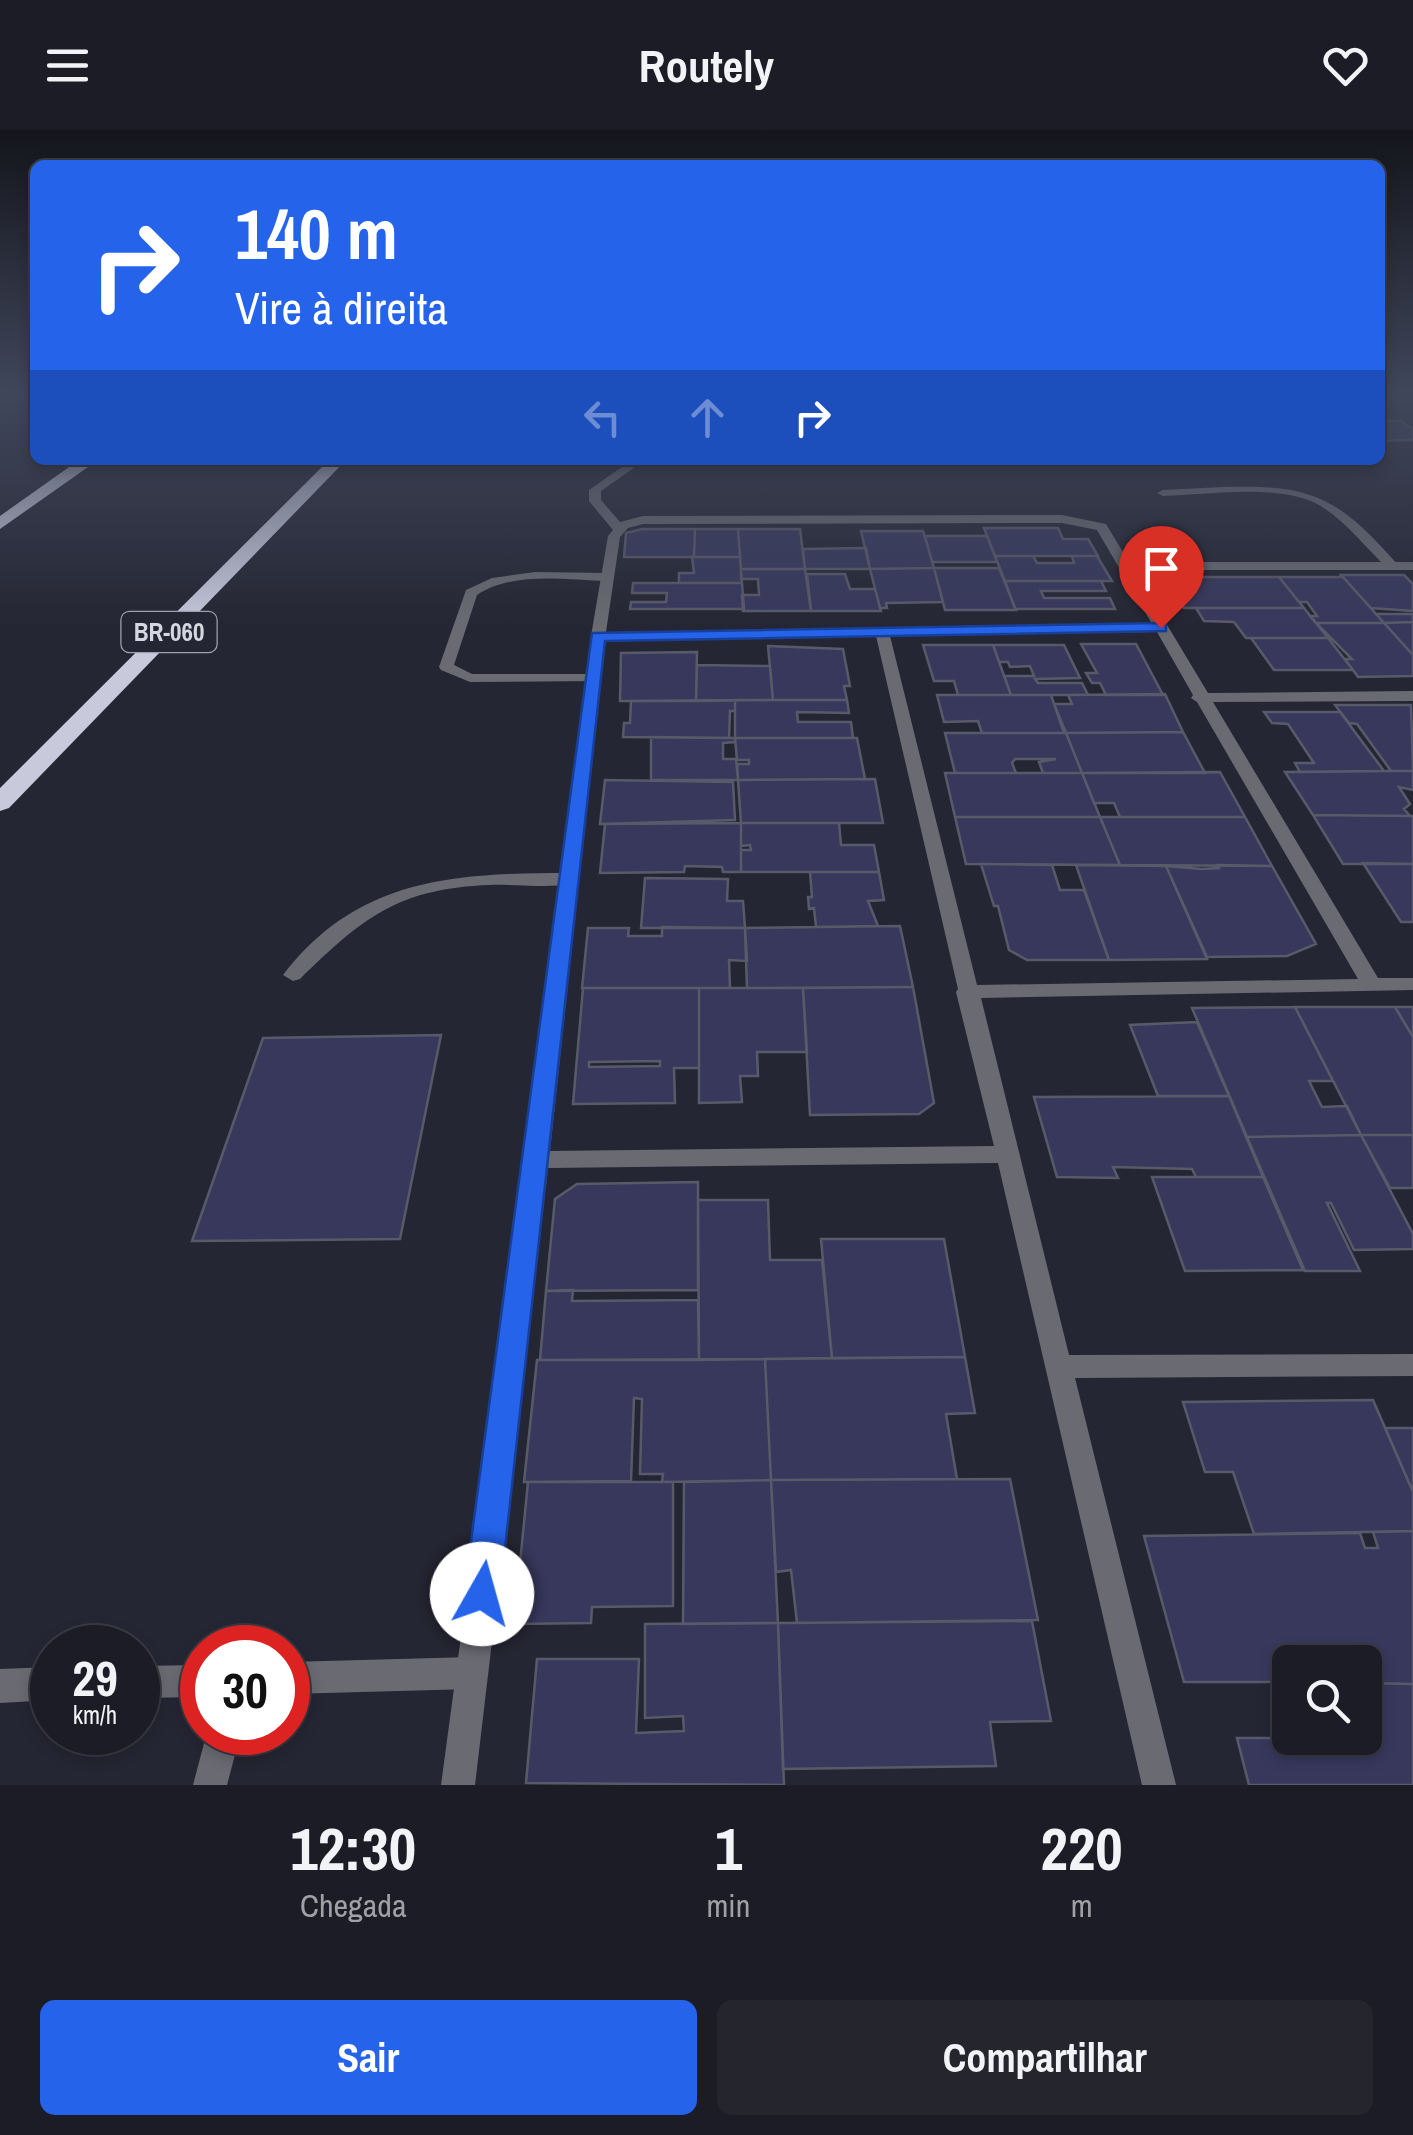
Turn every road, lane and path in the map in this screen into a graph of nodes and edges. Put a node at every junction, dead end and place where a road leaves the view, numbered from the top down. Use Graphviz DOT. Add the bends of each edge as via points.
graph roads {
  1 [pos="71,473"];
  2 [pos="325,473"];
  3 [pos="620,473"];
  4 [pos="1163,494"];
  5 [pos="0,524"];
  6 [pos="619,529"];
  7 [pos="1126,566"];
  8 [pos="1393,566"];
  9 [pos="1413,566"];
  10 [pos="607,577"];
  11 [pos="1161,628"];
  12 [pos="882,631"];
  13 [pos="598,636"];
  14 [pos="593,678"];
  15 [pos="1413,696"];
  16 [pos="1200,698"];
  17 [pos="0,803"];
  18 [pos="569,879"];
  19 [pos="293,975"];
  20 [pos="1371,984"];
  21 [pos="1413,984"];
  22 [pos="966,992"];
  23 [pos="1005,1154"];
  24 [pos="537,1160"];
  25 [pos="1413,1364"];
  26 [pos="1060,1368"];
  27 [pos="472,1673"];
  28 [pos="310,1677"];
  29 [pos="30,1685"];
  30 [pos="0,1686"];
  31 [pos="218,1755"];
  32 [pos="210,1785"];
  33 [pos="458,1785"];
  34 [pos="1159,1785"];
  1 -- 5 [label="highway"];
  2 -- 17 [label="highway, BR-060"];
  3 -- 6 [label="street" via="595,490 595,501"];
  4 -- 8 [label="street" via="1312,497"];
  6 -- 7 [label="street" via="643,520 1062,519 1102,527"];
  6 -- 10 [label="street"];
  7 -- 8 [label="street"];
  7 -- 11 [label="street"];
  8 -- 9 [label="street"];
  10 -- 13 [label="street"];
  10 -- 14 [label="street" via="506,578 477,586 446,667 470,678"];
  11 -- 12 [label="street"];
  11 -- 16 [label="street"];
  12 -- 13 [label="street"];
  12 -- 22 [label="street"];
  13 -- 14 [label="street"];
  14 -- 18 [label="street"];
  15 -- 16 [label="street"];
  16 -- 20 [label="street"];
  18 -- 19 [label="street" via="456,879 404,892 356,918"];
  18 -- 24 [label="street"];
  20 -- 21 [label="street"];
  20 -- 22 [label="street"];
  22 -- 23 [label="street"];
  23 -- 24 [label="street"];
  23 -- 26 [label="street"];
  24 -- 27 [label="street"];
  25 -- 26 [label="street"];
  26 -- 34 [label="street"];
  27 -- 28 [label="street"];
  27 -- 33 [label="street"];
  29 -- 30 [label="street"];
  31 -- 32 [label="street"];
}
